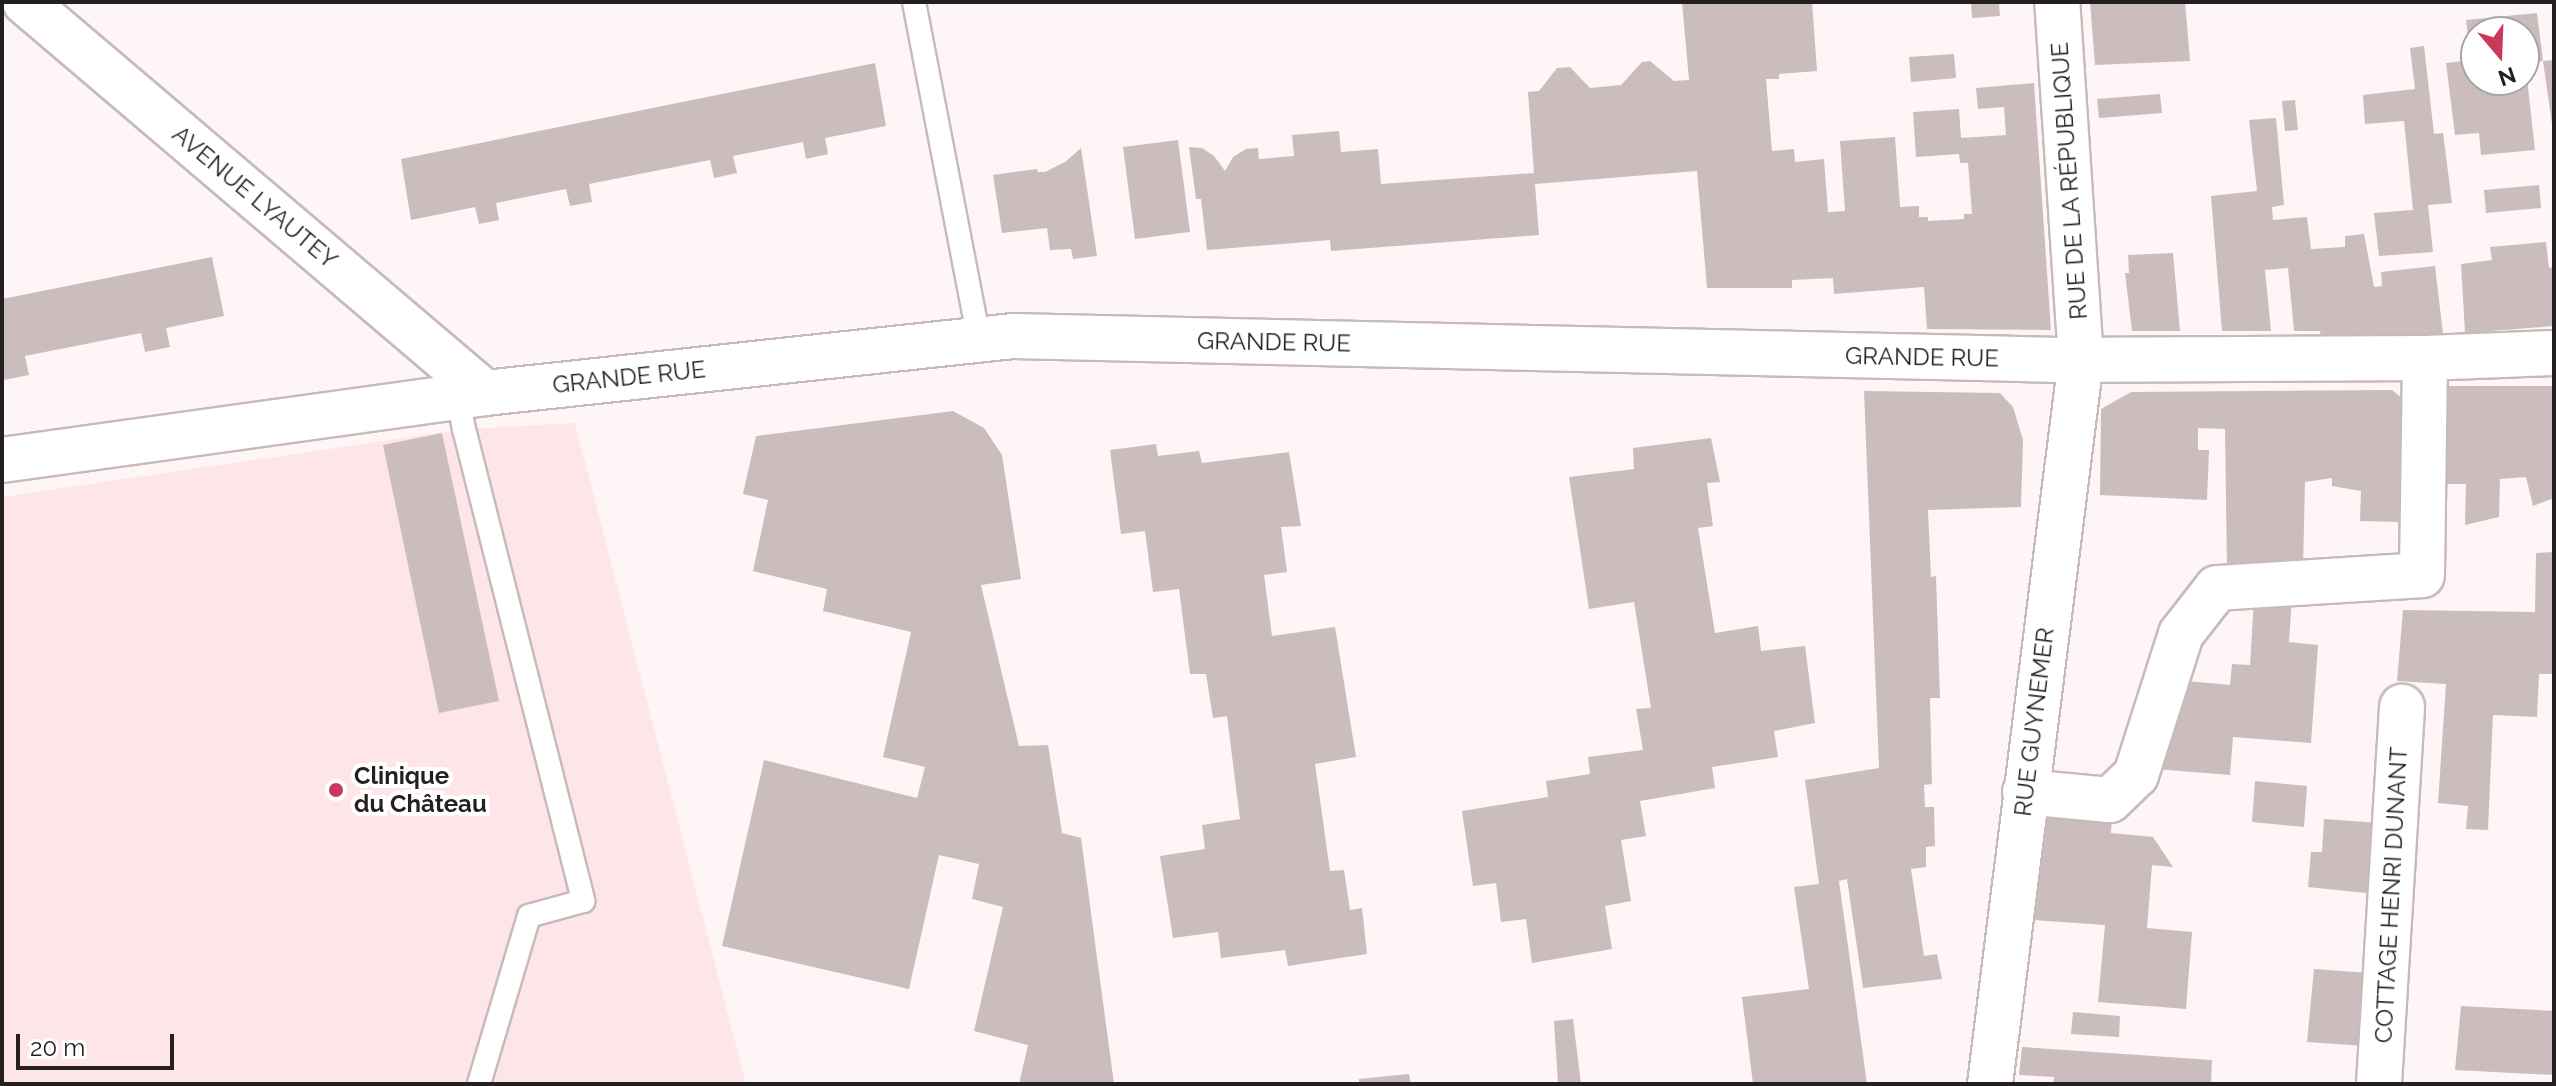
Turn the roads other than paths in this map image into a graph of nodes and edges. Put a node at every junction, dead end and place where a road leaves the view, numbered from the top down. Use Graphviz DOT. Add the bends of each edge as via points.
graph roads {
  1 [pos="25,2"];
  2 [pos="914,2"];
  3 [pos="2057,2"];
  4 [pos="979,339"];
  5 [pos="2554,353"];
  6 [pos="2425,358"];
  7 [pos="2081,360"];
  8 [pos="472,394"];
  9 [pos="2,460"];
  10 [pos="2402,707"];
  11 [pos="2025,792"];
  12 [pos="479,1084"];
  13 [pos="1990,1084"];
  14 [pos="2379,1084"];
  1 -- 8 [label="street, AVENUE LYAUTEY"];
  2 -- 4 [label="lane"];
  3 -- 7 [label="street, RUE DE LA RÉPUBLIQUE"];
  4 -- 7 [label="street, GRANDE RUE"];
  4 -- 8 [label="street, GRANDE RUE"];
  5 -- 6 [label="street, GRANDE RUE"];
  6 -- 7 [label="street, GRANDE RUE"];
  6 -- 11 [label="street" via="2422,575 2217,588 2181,634 2136,775 2110,800"];
  7 -- 11 [label="street, RUE GUYNEMER"];
  8 -- 9 [label="street, GRANDE RUE"];
  8 -- 12 [label="lane" via="464,429 583,901 529,916"];
  10 -- 14 [label="street, COTTAGE HENRI DUNANT"];
  11 -- 13 [label="street, RUE GUYNEMER"];
}
